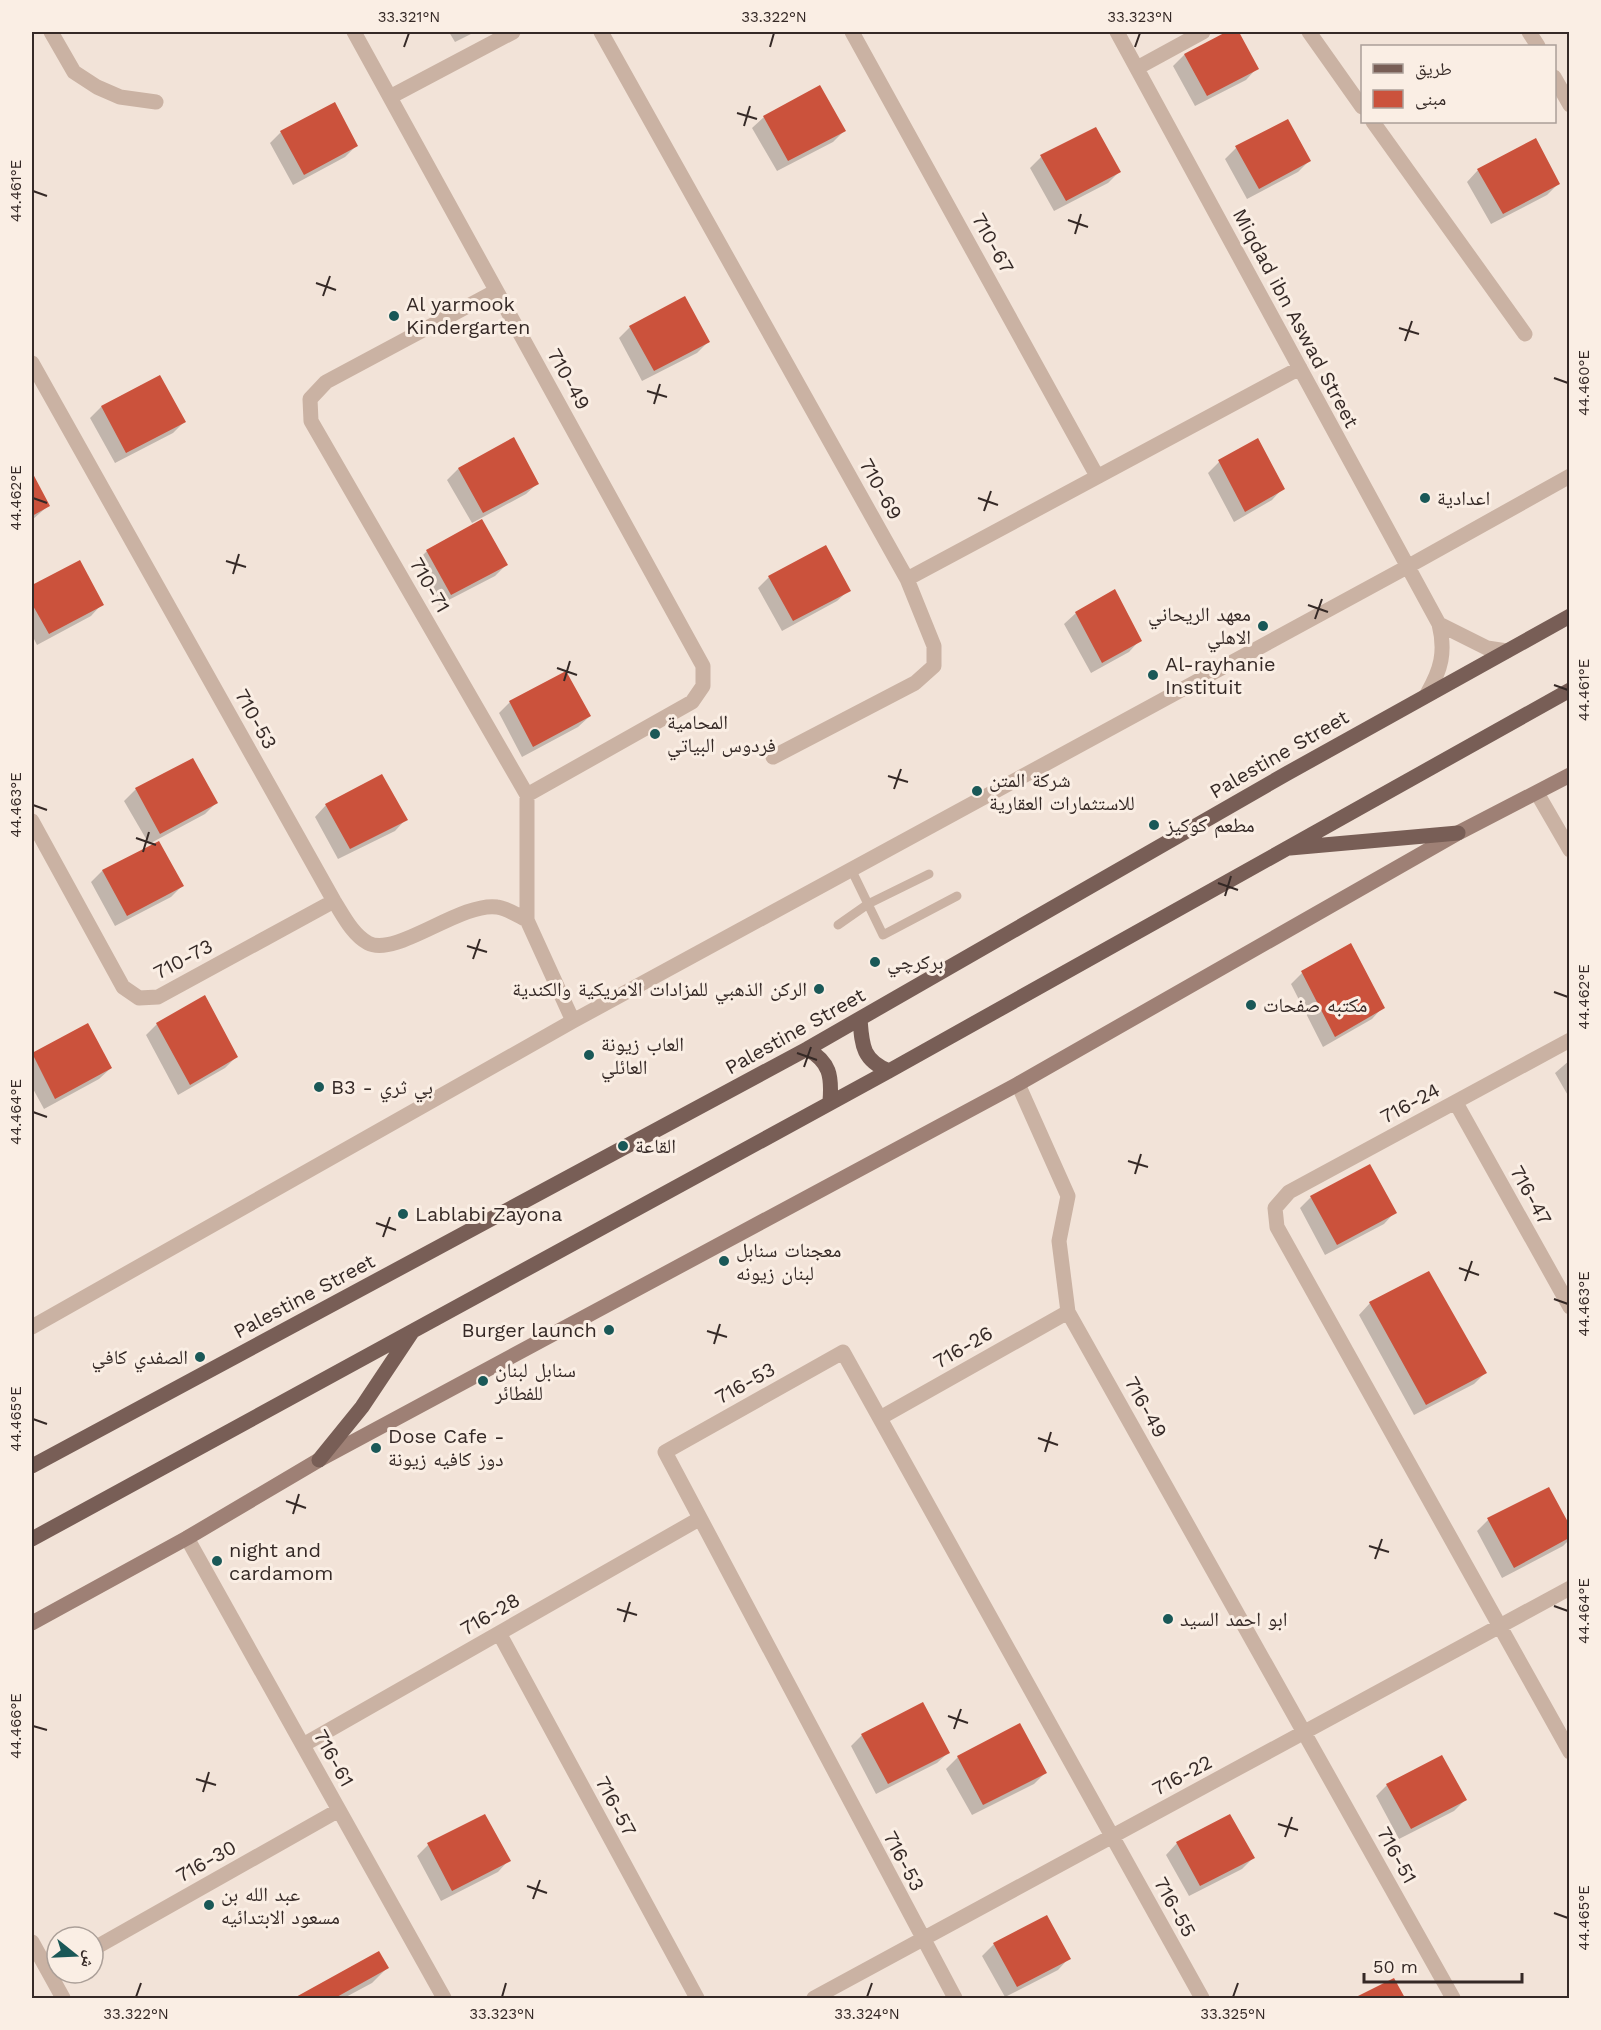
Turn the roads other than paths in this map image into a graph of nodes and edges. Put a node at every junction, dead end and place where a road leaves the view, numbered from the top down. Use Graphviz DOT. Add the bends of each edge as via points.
graph roads {
  1 [pos="51,32"];
  2 [pos="354,32"];
  3 [pos="513,32"];
  4 [pos="601,32"];
  5 [pos="852,32"];
  6 [pos="1117,32"];
  7 [pos="1203,32"];
  8 [pos="1309,32"];
  9 [pos="1529,32"];
  10 [pos="1537,45"];
  11 [pos="1137,68"];
  12 [pos="1556,81"];
  13 [pos="390,97"];
  14 [pos="156,102"];
  15 [pos="1361,105"];
  16 [pos="1569,105"];
  17 [pos="1374,123"];
  18 [pos="496,291"];
  19 [pos="1525,334"];
  20 [pos="32,363"];
  21 [pos="1300,368"];
  22 [pos="1097,476"];
  23 [pos="1569,476"];
  24 [pos="1407,567"];
  25 [pos="907,579"];
  26 [pos="1569,616"];
  27 [pos="1440,624"];
  28 [pos="1507,651"];
  29 [pos="1569,690"];
  30 [pos="1427,694"];
  31 [pos="773,757"];
  32 [pos="1569,775"];
  33 [pos="1537,793"];
  34 [pos="526,795"];
  35 [pos="32,821"];
  36 [pos="1458,833"];
  37 [pos="1284,849"];
  38 [pos="1569,850"];
  39 [pos="851,870"];
  40 [pos="929,874"];
  41 [pos="957,896"];
  42 [pos="334,900"];
  43 [pos="868,904"];
  44 [pos="527,920"];
  45 [pos="838,925"];
  46 [pos="860,1018"];
  47 [pos="573,1021"];
  48 [pos="1569,1040"];
  49 [pos="807,1049"];
  50 [pos="889,1071"];
  51 [pos="1018,1084"];
  52 [pos="830,1101"];
  53 [pos="1456,1103"];
  54 [pos="1569,1307"];
  55 [pos="1068,1312"];
  56 [pos="32,1327"];
  57 [pos="414,1330"];
  58 [pos="880,1418"];
  59 [pos="319,1461"];
  60 [pos="32,1466"];
  61 [pos="699,1519"];
  62 [pos="187,1538"];
  63 [pos="32,1539"];
  64 [pos="1569,1588"];
  65 [pos="32,1623"];
  66 [pos="1501,1626"];
  67 [pos="499,1633"];
  68 [pos="1304,1733"];
  69 [pos="303,1745"];
  70 [pos="1569,1752"];
  71 [pos="339,1810"];
  72 [pos="1112,1837"];
  73 [pos="922,1940"];
  74 [pos="32,1942"];
  75 [pos="105,1942"];
  76 [pos="45,1960"];
  77 [pos="444,1998"];
  78 [pos="697,1998"];
  79 [pos="814,1998"];
  80 [pos="955,1998"];
  81 [pos="1202,1998"];
  82 [pos="1453,1998"];
  1 -- 14 [label="street" via="74,72 120,97"];
  2 -- 13 [label="street, 710-49"];
  3 -- 13 [label="street"];
  4 -- 25 [label="street, 710-69"];
  5 -- 22 [label="street, 710-67"];
  6 -- 11 [label="street, Miqdad ibn Aswad Street"];
  7 -- 11 [label="street"];
  8 -- 15 [label="street"];
  9 -- 10 [label="street"];
  11 -- 21 [label="street, Miqdad ibn Aswad Street"];
  12 -- 16 [label="street"];
  13 -- 18 [label="street, 710-49"];
  17 -- 19 [label="street"];
  18 -- 34 [label="street, 710-49" via="703,666 703,686 692,702"];
  18 -- 34 [label="street, 710-71" via="326,382 310,399 311,421"];
  20 -- 42 [label="street, 710-53"];
  21 -- 22 [label="street"];
  21 -- 24 [label="street, Miqdad ibn Aswad Street"];
  22 -- 25 [label="street"];
  23 -- 24 [label="street"];
  24 -- 27 [label="street, Miqdad ibn Aswad Street"];
  24 -- 39 [label="street"];
  25 -- 31 [label="street, 710-69" via="934,646 934,666 915,683"];
  26 -- 28 [label="main road, Palestine Street"];
  27 -- 28 [label="street" via="1487,648"];
  27 -- 30 [label="street" via="1441,660"];
  28 -- 30 [label="main road, Palestine Street"];
  29 -- 37 [label="main road"];
  30 -- 46 [label="main road, Palestine Street"];
  32 -- 33 [label="street"];
  33 -- 36 [label="street"];
  33 -- 38 [label="street"];
  34 -- 44 [label="street"];
  35 -- 42 [label="street, 710-73" via="123,987 139,998 158,997"];
  36 -- 37 [label="main road"];
  36 -- 51 [label="street"];
  37 -- 50 [label="main road"];
  39 -- 43 [label="lane"];
  39 -- 47 [label="street"];
  40 -- 43 [label="lane"];
  41 -- 43 [label="lane" via="883,935"];
  42 -- 44 [label="street, 710-53" via="358,936 370,944 387,946 476,908 499,907"];
  43 -- 45 [label="lane"];
  44 -- 47 [label="street"];
  46 -- 49 [label="main road, Palestine Street"];
  46 -- 50 [label="main road" via="867,1053 875,1065"];
  47 -- 56 [label="street"];
  48 -- 53 [label="street, 716-24"];
  49 -- 52 [label="main road" via="827,1066"];
  49 -- 60 [label="main road, Palestine Street"];
  50 -- 52 [label="main road"];
  51 -- 55 [label="street, 716-49" via="1068,1196 1059,1240"];
  51 -- 59 [label="street"];
  52 -- 57 [label="main road"];
  53 -- 54 [label="street, 716-47"];
  53 -- 66 [label="street, 716-24" via="1289,1192 1275,1208 1277,1227"];
  55 -- 58 [label="street, 716-26"];
  55 -- 68 [label="street, 716-49"];
  57 -- 59 [label="main road" via="362,1407"];
  57 -- 63 [label="main road"];
  58 -- 61 [label="street, 716-53" via="843,1352 665,1452"];
  58 -- 72 [label="street, 716-53"];
  59 -- 62 [label="street"];
  61 -- 67 [label="street, 716-28"];
  61 -- 73 [label="street, 716-53"];
  62 -- 65 [label="street"];
  62 -- 69 [label="street, 716-61"];
  64 -- 66 [label="street, 716-22"];
  66 -- 68 [label="street, 716-22"];
  66 -- 70 [label="street"];
  67 -- 69 [label="street, 716-28"];
  67 -- 78 [label="street, 716-57"];
  68 -- 72 [label="street, 716-22"];
  68 -- 82 [label="street, 716-51"];
  69 -- 71 [label="street, 716-61"];
  71 -- 75 [label="street, 716-30"];
  71 -- 77 [label="street, 716-61"];
  72 -- 73 [label="street, 716-22"];
  72 -- 81 [label="street, 716-55"];
  73 -- 79 [label="street, 716-22"];
  73 -- 80 [label="street"];
  74 -- 76 [label="street"];
}
